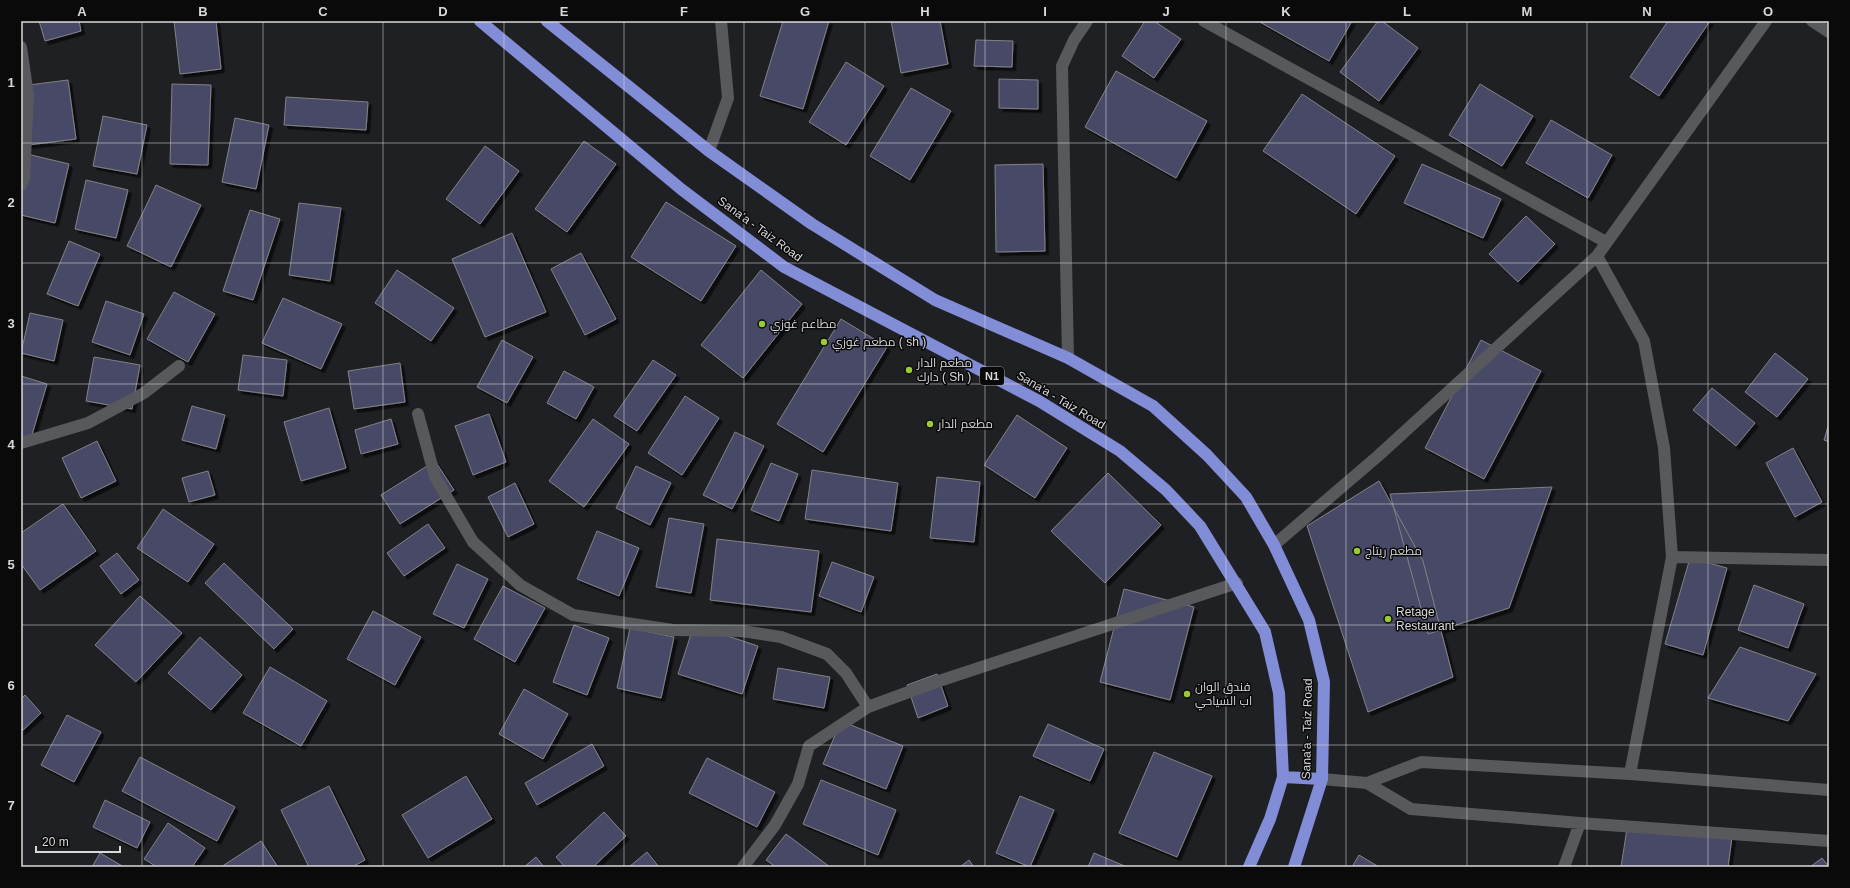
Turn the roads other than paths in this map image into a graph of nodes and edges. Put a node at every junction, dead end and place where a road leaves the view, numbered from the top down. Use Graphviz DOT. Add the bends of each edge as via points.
graph roads {
  1 [pos="480,21"];
  2 [pos="547,21"];
  3 [pos="721,21"];
  4 [pos="1087,21"];
  5 [pos="1204,21"];
  6 [pos="1766,21"];
  7 [pos="1812,21"];
  8 [pos="1829,32"];
  9 [pos="21,47"];
  10 [pos="709,151"];
  11 [pos="21,185"];
  12 [pos="1606,242"];
  13 [pos="1597,256"];
  14 [pos="1068,358"];
  15 [pos="178,366"];
  16 [pos="418,414"];
  17 [pos="21,443"];
  18 [pos="1274,545"];
  19 [pos="1672,557"];
  20 [pos="1829,560"];
  21 [pos="1237,583"];
  22 [pos="868,707"];
  23 [pos="1630,774"];
  24 [pos="1283,777"];
  25 [pos="1322,780"];
  26 [pos="1367,783"];
  27 [pos="1829,790"];
  28 [pos="1580,823"];
  29 [pos="1829,841"];
  30 [pos="743,867"];
  31 [pos="1249,867"];
  32 [pos="1294,867"];
  33 [pos="1564,867"];
  1 -- 21 [label="highway, Sana'a - Taiz Road / N1" via="681,189 784,267 1039,401 1120,451 1166,490 1200,526"];
  2 -- 10 [label="highway, Sana'a - Taiz Road"];
  3 -- 10 [label="street" via="728,98"];
  4 -- 14 [label="street" via="1074,40 1062,66"];
  5 -- 12 [label="street"];
  6 -- 12 [label="street"];
  7 -- 8 [label="street"];
  9 -- 11 [label="street" via="28,95 24,179"];
  10 -- 14 [label="highway, Sana'a - Taiz Road" via="812,224 935,300"];
  12 -- 13 [label="street"];
  13 -- 18 [label="street" via="1378,456"];
  13 -- 19 [label="street" via="1644,341 1664,448"];
  14 -- 18 [label="highway, Sana'a - Taiz Road" via="1153,406 1207,455 1246,497"];
  15 -- 17 [label="street" via="144,393 88,423"];
  16 -- 22 [label="street" via="435,477 473,542 520,585 573,615 673,630 742,631 781,637 827,654 846,673"];
  18 -- 25 [label="highway, Sana'a - Taiz Road" via="1309,620 1324,682"];
  19 -- 20 [label="street"];
  19 -- 23 [label="street"];
  21 -- 22 [label="street"];
  21 -- 24 [label="highway, Sana'a - Taiz Road / N1" via="1265,632 1279,693"];
  22 -- 30 [label="street" via="809,746 798,784 775,825"];
  23 -- 26 [label="street" via="1421,762"];
  23 -- 27 [label="street"];
  24 -- 25 [label="highway"];
  24 -- 31 [label="highway, Sana'a - Taiz Road / N1" via="1270,819"];
  25 -- 26 [label="street"];
  25 -- 32 [label="highway, Sana'a - Taiz Road"];
  26 -- 28 [label="street" via="1411,809"];
  28 -- 29 [label="street"];
  28 -- 33 [label="street"];
}
